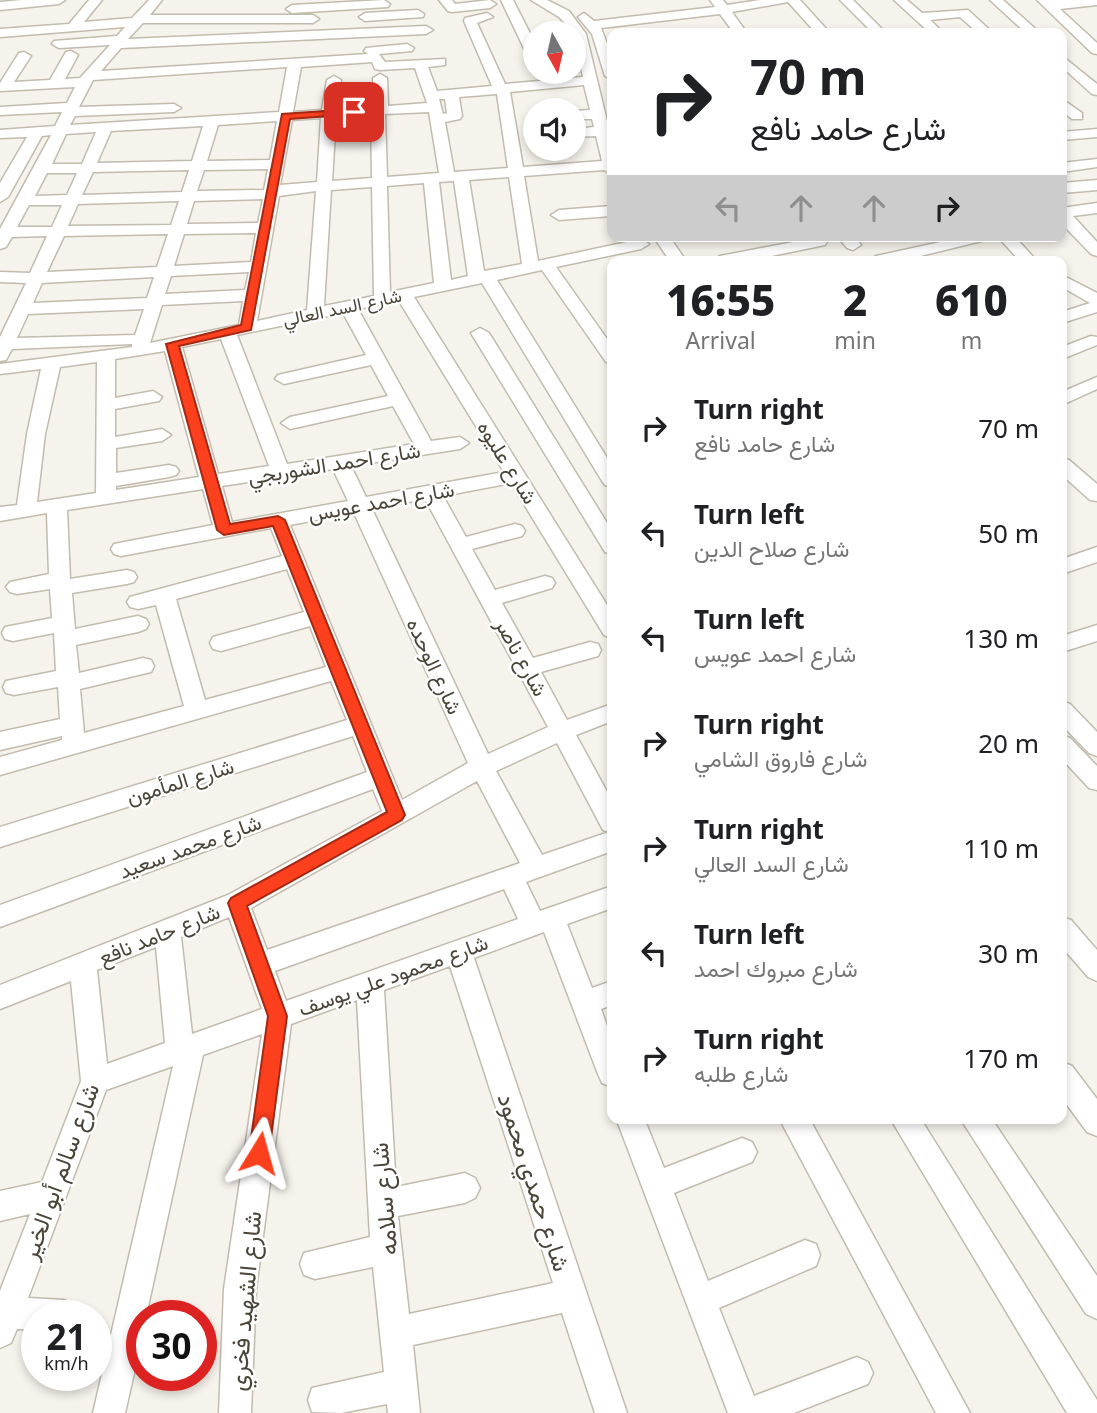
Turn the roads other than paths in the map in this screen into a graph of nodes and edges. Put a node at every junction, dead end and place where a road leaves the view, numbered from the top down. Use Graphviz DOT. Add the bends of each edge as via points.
graph roads {
  1 [pos="59,0"];
  2 [pos="96,0"];
  3 [pos="156,0"];
  4 [pos="445,0"];
  5 [pos="537,0"];
  6 [pos="553,0"];
  7 [pos="780,0"];
  8 [pos="793,0"];
  9 [pos="846,0"];
  10 [pos="900,0"];
  11 [pos="996,0"];
  12 [pos="506,1"];
  13 [pos="1097,1"];
  14 [pos="1046,3"];
  15 [pos="719,5"];
  16 [pos="0,6"];
  17 [pos="413,6"];
  18 [pos="918,16"];
  19 [pos="488,17"];
  20 [pos="137,21"];
  21 [pos="593,25"];
  22 [pos="73,27"];
  23 [pos="647,27"];
  24 [pos="737,28"];
  25 [pos="818,28"];
  26 [pos="875,28"];
  27 [pos="931,28"];
  28 [pos="981,28"];
  29 [pos="1027,28"];
  30 [pos="401,31"];
  31 [pos="0,33"];
  32 [pos="523,34"];
  33 [pos="1091,37"];
  34 [pos="118,42"];
  35 [pos="0,47"];
  36 [pos="407,48"];
  37 [pos="1097,50"];
  38 [pos="371,51"];
  39 [pos="71,55"];
  40 [pos="24,56"];
  41 [pos="285,61"];
  42 [pos="607,63"];
  43 [pos="416,64"];
  44 [pos="1067,64"];
  45 [pos="442,66"];
  46 [pos="382,72"];
  47 [pos="87,79"];
  48 [pos="334,79"];
  49 [pos="586,80"];
  50 [pos="592,80"];
  51 [pos="523,83"];
  52 [pos="55,84"];
  53 [pos="2,87"];
  54 [pos="501,89"];
  55 [pos="1097,91"];
  56 [pos="434,107"];
  57 [pos="1067,107"];
  58 [pos="70,109"];
  59 [pos="379,110"];
  60 [pos="0,111"];
  61 [pos="329,113"];
  62 [pos="599,114"];
  63 [pos="586,115"];
  64 [pos="286,116"];
  65 [pos="1077,116"];
  66 [pos="241,119"];
  67 [pos="212,121"];
  68 [pos="166,123"];
  69 [pos="106,127"];
  70 [pos="59,130"];
  71 [pos="37,131"];
  72 [pos="603,131"];
  73 [pos="586,132"];
  74 [pos="1097,133"];
  75 [pos="0,134"];
  76 [pos="1067,136"];
  77 [pos="236,137"];
  78 [pos="158,141"];
  79 [pos="607,147"];
  80 [pos="1097,163"];
  81 [pos="277,164"];
  82 [pos="198,166"];
  83 [pos="1067,167"];
  84 [pos="88,168"];
  85 [pos="607,168"];
  86 [pos="42,169"];
  87 [pos="516,172"];
  88 [pos="447,178"];
  89 [pos="380,182"];
  90 [pos="1097,185"];
  91 [pos="324,186"];
  92 [pos="1067,188"];
  93 [pos="272,192"];
  94 [pos="0,197"];
  95 [pos="188,197"];
  96 [pos="24,201"];
  97 [pos="72,201"];
  98 [pos="1097,208"];
  99 [pos="607,211"];
  100 [pos="1067,212"];
  101 [pos="559,215"];
  102 [pos="1067,217"];
  103 [pos="265,228"];
  104 [pos="177,231"];
  105 [pos="57,233"];
  106 [pos="1090,236"];
  107 [pos="3,238"];
  108 [pos="762,242"];
  109 [pos="819,242"];
  110 [pos="963,242"];
  111 [pos="1011,242"];
  112 [pos="642,247"];
  113 [pos="1097,251"];
  114 [pos="773,256"];
  115 [pos="899,256"];
  116 [pos="1024,256"];
  117 [pos="538,265"];
  118 [pos="258,267"];
  119 [pos="164,271"];
  120 [pos="0,277"];
  121 [pos="482,277"];
  122 [pos="36,278"];
  123 [pos="443,285"];
  124 [pos="1067,287"];
  125 [pos="403,293"];
  126 [pos="253,295"];
  127 [pos="382,298"];
  128 [pos="1097,300"];
  129 [pos="155,301"];
  130 [pos="347,305"];
  131 [pos="1097,306"];
  132 [pos="22,309"];
  133 [pos="315,313"];
  134 [pos="1067,316"];
  135 [pos="247,327"];
  136 [pos="227,332"];
  137 [pos="480,332"];
  138 [pos="1091,341"];
  139 [pos="172,344"];
  140 [pos="141,345"];
  141 [pos="3,350"];
  142 [pos="607,352"];
  143 [pos="1067,352"];
  144 [pos="106,355"];
  145 [pos="376,358"];
  146 [pos="537,359"];
  147 [pos="52,362"];
  148 [pos="502,368"];
  149 [pos="0,369"];
  150 [pos="284,379"];
  151 [pos="1095,386"];
  152 [pos="153,397"];
  153 [pos="1067,398"];
  154 [pos="399,399"];
  155 [pos="106,405"];
  156 [pos="290,423"];
  157 [pos="162,435"];
  158 [pos="460,443"];
  159 [pos="106,444"];
  160 [pos="426,449"];
  161 [pos="340,462"];
  162 [pos="1067,468"];
  163 [pos="169,471"];
  164 [pos="280,471"];
  165 [pos="607,473"];
  166 [pos="517,476"];
  167 [pos="211,482"];
  168 [pos="106,490"];
  169 [pos="431,492"];
  170 [pos="1097,495"];
  171 [pos="57,505"];
  172 [pos="359,505"];
  173 [pos="26,510"];
  174 [pos="0,514"];
  175 [pos="278,520"];
  176 [pos="224,530"];
  177 [pos="515,531"];
  178 [pos="607,539"];
  179 [pos="460,545"];
  180 [pos="121,549"];
  181 [pos="1097,554"];
  182 [pos="294,560"];
  183 [pos="1067,565"];
  184 [pos="127,577"];
  185 [pos="545,583"];
  186 [pos="60,584"];
  187 [pos="17,587"];
  188 [pos="164,595"];
  189 [pos="489,598"];
  190 [pos="317,616"];
  191 [pos="607,622"];
  192 [pos="64,632"];
  193 [pos="13,633"];
  194 [pos="1097,633"];
  195 [pos="1067,642"];
  196 [pos="221,643"];
  197 [pos="590,650"];
  198 [pos="144,666"];
  199 [pos="528,668"];
  200 [pos="339,671"];
  201 [pos="68,680"];
  202 [pos="14,687"];
  203 [pos="197,712"];
  204 [pos="607,714"];
  205 [pos="1067,720"];
  206 [pos="360,725"];
  207 [pos="562,730"];
  208 [pos="73,736"];
  209 [pos="0,741"];
  210 [pos="1079,744"];
  211 [pos="0,766"];
  212 [pos="482,767"];
  213 [pos="381,776"];
  214 [pos="1097,781"];
  215 [pos="607,805"];
  216 [pos="396,815"];
  217 [pos="0,837"];
  218 [pos="607,843"];
  219 [pos="536,868"];
  220 [pos="511,877"];
  221 [pos="607,899"];
  222 [pos="237,903"];
  223 [pos="0,916"];
  224 [pos="543,922"];
  225 [pos="167,931"];
  226 [pos="1067,934"];
  227 [pos="459,952"];
  228 [pos="83,964"];
  229 [pos="259,965"];
  230 [pos="1097,970"];
  231 [pos="370,984"];
  232 [pos="607,995"];
  233 [pos="0,997"];
  234 [pos="585,1003"];
  235 [pos="278,1016"];
  236 [pos="186,1049"];
  237 [pos="607,1061"];
  238 [pos="95,1082"];
  239 [pos="1067,1082"];
  240 [pos="1097,1122"];
  241 [pos="632,1124"];
  242 [pos="796,1124"];
  243 [pos="908,1124"];
  244 [pos="978,1124"];
  245 [pos="742,1152"];
  246 [pos="656,1186"];
  247 [pos="465,1188"];
  248 [pos="52,1194"];
  249 [pos="382,1204"];
  250 [pos="0,1206"];
  251 [pos="387,1249"];
  252 [pos="805,1255"];
  253 [pos="315,1264"];
  254 [pos="572,1295"];
  255 [pos="700,1300"];
  256 [pos="1097,1303"];
  257 [pos="21,1322"];
  258 [pos="2,1325"];
  259 [pos="395,1333"];
  260 [pos="857,1373"];
  261 [pos="403,1399"];
  262 [pos="324,1400"];
  263 [pos="109,1413"];
  264 [pos="235,1413"];
  265 [pos="611,1413"];
  266 [pos="744,1413"];
  267 [pos="751,1413"];
  268 [pos="954,1413"];
  269 [pos="1086,1413"];
  1 -- 16 [label="street"];
  2 -- 22 [label="street"];
  3 -- 20 [label="street"];
  4 -- 12 [label="street" via="456,9"];
  5 -- 50 [label="street" via="576,27"];
  6 -- 21 [label="street"];
  7 -- 15 [label="street"];
  8 -- 25 [label="street"];
  9 -- 26 [label="street"];
  10 -- 18 [label="street"];
  11 -- 29 [label="street"];
  12 -- 32 [label="street"];
  13 -- 14 [label="street"];
  14 -- 33 [label="street"];
  15 -- 23 [label="street" via="688,20"];
  15 -- 24 [label="street"];
  17 -- 20 [label="street"];
  17 -- 45 [label="street"];
  18 -- 27 [label="street"];
  18 -- 28 [label="street" via="959,12"];
  19 -- 54 [label="street" via="470,21"];
  20 -- 22 [label="street"];
  20 -- 34 [label="street"];
  21 -- 23 [label="street"];
  21 -- 42 [label="street"];
  22 -- 31 [label="street"];
  30 -- 34 [label="street"];
  30 -- 36 [label="street"];
  30 -- 45 [label="street"];
  33 -- 37 [label="street"];
  34 -- 35 [label="street"];
  34 -- 47 [label="street"];
  36 -- 38 [label="street"];
  36 -- 43 [label="street"];
  39 -- 52 [label="street"];
  40 -- 53 [label="street"];
  41 -- 46 [label="street" via="377,58"];
  41 -- 47 [label="street"];
  41 -- 64 [label="street"];
  43 -- 45 [label="street"];
  43 -- 46 [label="street"];
  43 -- 56 [label="street"];
  44 -- 55 [label="street"];
  45 -- 54 [label="street"];
  45 -- 56 [label="street"];
  45 -- 56 [label="street" via="455,116"];
  46 -- 59 [label="street"];
  47 -- 52 [label="street"];
  47 -- 58 [label="street"];
  48 -- 61 [label="street"];
  49 -- 50 [label="street"];
  50 -- 62 [label="street"];
  51 -- 54 [label="street"];
  52 -- 53 [label="street"];
  54 -- 87 [label="street"];
  56 -- 59 [label="street"];
  56 -- 88 [label="street"];
  57 -- 65 [label="street"];
  58 -- 60 [label="street"];
  58 -- 66 [label="street" via="239,105 243,106"];
  58 -- 70 [label="street"];
  59 -- 61 [label="street"];
  59 -- 89 [label="street"];
  61 -- 64 [label="street"];
  61 -- 91 [label="street"];
  62 -- 63 [label="street"];
  62 -- 72 [label="street"];
  64 -- 66 [label="street"];
  64 -- 81 [label="street"];
  66 -- 67 [label="street"];
  66 -- 77 [label="street"];
  67 -- 68 [label="street"];
  67 -- 82 [label="street"];
  68 -- 69 [label="street"];
  68 -- 78 [label="street"];
  69 -- 70 [label="street"];
  69 -- 84 [label="street"];
  70 -- 71 [label="street"];
  70 -- 86 [label="street"];
  71 -- 75 [label="street"];
  71 -- 94 [label="street"];
  72 -- 73 [label="street"];
  72 -- 79 [label="street"];
  74 -- 76 [label="street"];
  80 -- 83 [label="street"];
  81 -- 82 [label="street"];
  81 -- 93 [label="street"];
  82 -- 84 [label="street"];
  82 -- 95 [label="street"];
  84 -- 86 [label="street"];
  84 -- 97 [label="street"];
  85 -- 87 [label="street"];
  86 -- 96 [label="street"];
  87 -- 88 [label="street"];
  87 -- 117 [label="street"];
  88 -- 89 [label="street"];
  88 -- 121 [label="street"];
  88 -- 123 [label="street"];
  89 -- 91 [label="street"];
  89 -- 127 [label="street"];
  90 -- 92 [label="street"];
  91 -- 93 [label="street"];
  91 -- 133 [label="street"];
  93 -- 95 [label="street"];
  93 -- 103 [label="street"];
  95 -- 97 [label="street"];
  95 -- 104 [label="street"];
  96 -- 97 [label="street"];
  96 -- 107 [label="street"];
  97 -- 105 [label="street"];
  98 -- 100 [label="street"];
  99 -- 101 [label="street"];
  102 -- 106 [label="street"];
  103 -- 104 [label="street"];
  103 -- 118 [label="street"];
  104 -- 105 [label="street"];
  104 -- 119 [label="street"];
  105 -- 107 [label="street"];
  105 -- 122 [label="street"];
  106 -- 113 [label="street"];
  108 -- 114 [label="street"];
  109 -- 114 [label="street"];
  110 -- 115 [label="street"];
  111 -- 116 [label="street"];
  112 -- 117 [label="street, شارع السد العالي"];
  117 -- 121 [label="street, شارع السد العالي"];
  117 -- 142 [label="street"];
  118 -- 119 [label="street"];
  118 -- 126 [label="street"];
  119 -- 122 [label="street"];
  119 -- 129 [label="street"];
  120 -- 122 [label="street"];
  121 -- 123 [label="street, شارع السد العالي"];
  121 -- 146 [label="street"];
  122 -- 132 [label="street"];
  123 -- 125 [label="street, شارع السد العالي"];
  124 -- 128 [label="street"];
  125 -- 127 [label="street, شارع السد العالي"];
  125 -- 166 [label="street, شارع عليوه"];
  126 -- 129 [label="street"];
  126 -- 135 [label="street"];
  127 -- 130 [label="street, شارع السد العالي"];
  129 -- 132 [label="street"];
  129 -- 140 [label="street"];
  130 -- 133 [label="street, شارع السد العالي"];
  130 -- 145 [label="street"];
  131 -- 134 [label="street"];
  132 -- 141 [label="street"];
  133 -- 135 [label="street, شارع السد العالي"];
  135 -- 136 [label="street, شارع السد العالي"];
  136 -- 139 [label="street, شارع السد العالي"];
  136 -- 164 [label="street"];
  137 -- 148 [label="street"];
  138 -- 143 [label="street"];
  139 -- 140 [label="street, شارع السد العالي"];
  139 -- 167 [label="street"];
  140 -- 141 [label="street"];
  140 -- 144 [label="street, شارع السد العالي"];
  144 -- 147 [label="street, شارع السد العالي"];
  144 -- 155 [label="street"];
  145 -- 150 [label="street"];
  145 -- 154 [label="street"];
  146 -- 148 [label="street"];
  146 -- 165 [label="street"];
  147 -- 149 [label="street, شارع السد العالي"];
  147 -- 173 [label="street"];
  148 -- 178 [label="street"];
  151 -- 153 [label="street"];
  152 -- 155 [label="street"];
  154 -- 156 [label="street"];
  154 -- 160 [label="street"];
  155 -- 159 [label="street"];
  157 -- 159 [label="street"];
  158 -- 160 [label="street, شارع احمد الشوربجي"];
  159 -- 168 [label="street"];
  160 -- 161 [label="street, شارع احمد الشوربجي"];
  161 -- 164 [label="street, شارع احمد الشوربجي"];
  161 -- 172 [label="street, شارع الوحده"];
  162 -- 170 [label="street"];
  163 -- 168 [label="street"];
  164 -- 167 [label="street, شارع احمد الشوربجي"];
  166 -- 169 [label="street, شارع احمد عويس"];
  166 -- 191 [label="street, شارع عليوه"];
  167 -- 168 [label="street, شارع احمد الشوربجي"];
  167 -- 176 [label="street"];
  168 -- 171 [label="street, شارع احمد الشوربجي"];
  169 -- 172 [label="street, شارع احمد عويس"];
  169 -- 179 [label="street, شارع ناصر"];
  171 -- 173 [label="street, شارع احمد الشوربجي"];
  171 -- 186 [label="street"];
  172 -- 175 [label="street, شارع احمد عويس"];
  172 -- 212 [label="street, شارع الوحده"];
  173 -- 174 [label="street, شارع احمد الشوربجي"];
  175 -- 176 [label="street, شارع احمد عويس"];
  175 -- 182 [label="street"];
  176 -- 180 [label="street, شارع احمد عويس"];
  177 -- 179 [label="street"];
  179 -- 189 [label="street, شارع ناصر"];
  181 -- 183 [label="street"];
  182 -- 188 [label="street"];
  182 -- 190 [label="street"];
  184 -- 186 [label="street"];
  185 -- 189 [label="street"];
  186 -- 187 [label="street"];
  186 -- 192 [label="street"];
  188 -- 192 [label="street" via="138,613"];
  188 -- 203 [label="street"];
  189 -- 199 [label="street, شارع ناصر"];
  190 -- 196 [label="street"];
  190 -- 200 [label="street"];
  192 -- 193 [label="street"];
  192 -- 201 [label="street"];
  194 -- 195 [label="street"];
  197 -- 199 [label="street"];
  198 -- 201 [label="street"];
  199 -- 207 [label="street, شارع ناصر"];
  200 -- 203 [label="street"];
  200 -- 206 [label="street"];
  201 -- 202 [label="street"];
  201 -- 208 [label="street"];
  203 -- 208 [label="street"];
  204 -- 207 [label="street, شارع حامد نافع"];
  205 -- 210 [label="street"];
  206 -- 213 [label="street"];
  206 -- 217 [label="street, شارع المأمون"];
  207 -- 212 [label="street, شارع حامد نافع"];
  207 -- 215 [label="street, شارع ناصر"];
  208 -- 209 [label="street"];
  208 -- 211 [label="street"];
  210 -- 214 [label="street"];
  212 -- 216 [label="street, شارع حامد نافع"];
  212 -- 219 [label="street, شارع الوحده"];
  213 -- 216 [label="street"];
  213 -- 223 [label="street, شارع محمد سعيد"];
  216 -- 222 [label="street, شارع حامد نافع"];
  218 -- 219 [label="street"];
  219 -- 220 [label="street"];
  220 -- 224 [label="street"];
  220 -- 229 [label="street"];
  221 -- 224 [label="street, شارع محمود علي يوسف"];
  222 -- 225 [label="street, شارع حامد نافع"];
  222 -- 229 [label="street, شارع الشهيد فخري"];
  224 -- 227 [label="street, شارع محمود علي يوسف"];
  224 -- 234 [label="street"];
  225 -- 228 [label="street, شارع حامد نافع"];
  225 -- 236 [label="street"];
  226 -- 230 [label="street"];
  227 -- 231 [label="street, شارع محمود علي يوسف"];
  227 -- 254 [label="street, شارع حمدي محمود"];
  228 -- 233 [label="street, شارع حامد نافع"];
  228 -- 238 [label="street, شارع سالم أبو الخير"];
  229 -- 235 [label="street, شارع الشهيد فخري"];
  231 -- 235 [label="street, شارع محمود علي يوسف"];
  231 -- 249 [label="street, شارع سلامه"];
  232 -- 234 [label="street"];
  234 -- 237 [label="street"];
  235 -- 236 [label="street, شارع محمود علي يوسف"];
  235 -- 264 [label="street, شارع الشهيد فخري" via="240,1289"];
  236 -- 238 [label="street, شارع محمود علي يوسف"];
  236 -- 263 [label="street"];
  238 -- 248 [label="street, شارع سالم أبو الخير"];
  239 -- 240 [label="street"];
  241 -- 246 [label="street"];
  242 -- 268 [label="street"];
  243 -- 269 [label="street"];
  244 -- 256 [label="street"];
  245 -- 246 [label="street"];
  246 -- 255 [label="street"];
  247 -- 249 [label="street"];
  248 -- 250 [label="street"];
  248 -- 258 [label="street, شارع سالم أبو الخير"];
  249 -- 251 [label="street, شارع سلامه"];
  251 -- 253 [label="street"];
  251 -- 259 [label="street, شارع سلامه"];
  252 -- 255 [label="street"];
  254 -- 259 [label="street"];
  254 -- 265 [label="street, شارع حمدي محمود"];
  255 -- 266 [label="street"];
  257 -- 258 [label="street"];
  259 -- 261 [label="street, شارع سلامه"];
  260 -- 267 [label="street"];
  261 -- 262 [label="street"];
}
